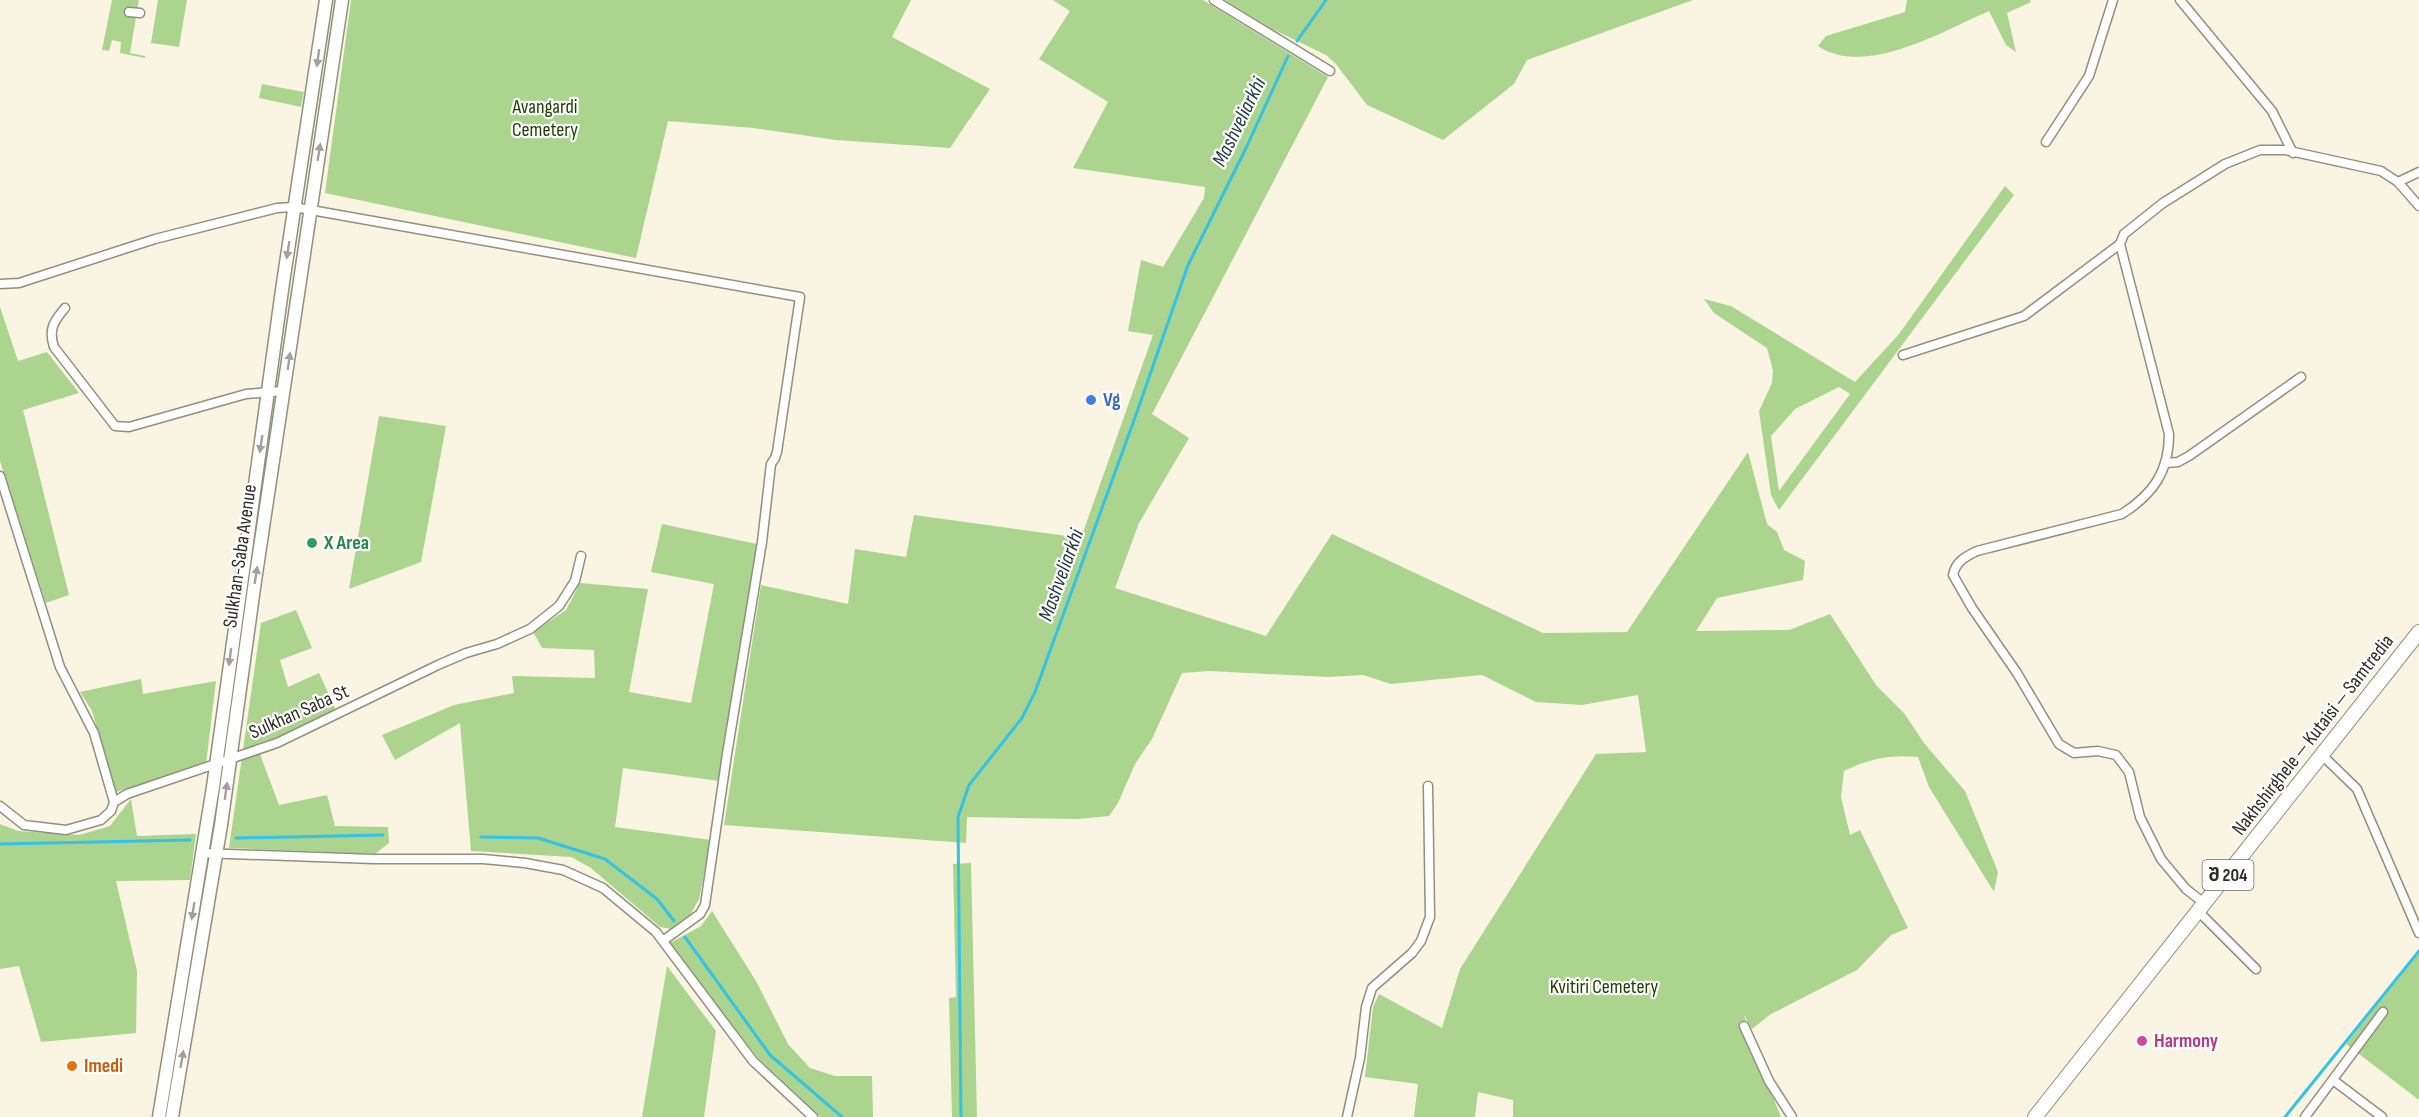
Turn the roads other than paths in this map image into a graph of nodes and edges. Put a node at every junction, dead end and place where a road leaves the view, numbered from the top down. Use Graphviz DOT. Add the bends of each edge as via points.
graph roads {
  1 [pos="326,0"];
  2 [pos="342,0"];
  3 [pos="1214,0"];
  4 [pos="2113,0"];
  5 [pos="2180,0"];
  6 [pos="129,12"];
  7 [pos="140,14"];
  8 [pos="1330,71"];
  9 [pos="2046,142"];
  10 [pos="2294,153"];
  11 [pos="2419,172"];
  12 [pos="2398,182"];
  13 [pos="2419,206"];
  14 [pos="294,207"];
  15 [pos="311,210"];
  16 [pos="2120,244"];
  17 [pos="0,284"];
  18 [pos="65,308"];
  19 [pos="1903,355"];
  20 [pos="2301,377"];
  21 [pos="269,391"];
  22 [pos="284,391"];
  23 [pos="2166,463"];
  24 [pos="0,476"];
  25 [pos="581,556"];
  26 [pos="2419,632"];
  27 [pos="2322,755"];
  28 [pos="231,757"];
  29 [pos="216,764"];
  30 [pos="1428,786"];
  31 [pos="114,802"];
  32 [pos="0,806"];
  33 [pos="202,854"];
  34 [pos="217,854"];
  35 [pos="2202,908"];
  36 [pos="2419,933"];
  37 [pos="664,940"];
  38 [pos="2256,969"];
  39 [pos="2383,1012"];
  40 [pos="1744,1026"];
  41 [pos="2333,1080"];
  42 [pos="159,1117"];
  43 [pos="172,1117"];
  44 [pos="813,1117"];
  45 [pos="1347,1117"];
  46 [pos="1792,1117"];
  47 [pos="2035,1117"];
  48 [pos="2305,1117"];
  49 [pos="2382,1117"];
  1 -- 14 [label="main road, Sulkhan-Saba Avenue, one-way"];
  15 -- 2 [label="main road, Sulkhan-Saba Avenue, one-way"];
  3 -- 8 [label="street"];
  4 -- 9 [label="street" via="2089,76"];
  5 -- 10 [label="street" via="2272,111"];
  6 -- 7 [label="street"];
  10 -- 12 [label="street" via="2381,171"];
  10 -- 16 [label="street" via="2260,150 2224,164 2141,219 2124,234"];
  11 -- 12 [label="street"];
  12 -- 13 [label="street"];
  14 -- 15 [label="street"];
  14 -- 17 [label="street" via="155,239 18,283"];
  14 -- 21 [label="main road, Sulkhan-Saba Avenue, one-way"];
  22 -- 15 [label="main road, Sulkhan-Saba Avenue, one-way"];
  15 -- 37 [label="street" via="800,297 705,905 700,914"];
  16 -- 19 [label="street" via="2024,316"];
  16 -- 23 [label="street" via="2169,434"];
  18 -- 21 [label="street" via="50,332 54,347 115,426 129,427"];
  20 -- 23 [label="street" via="2189,456"];
  21 -- 22 [label="street"];
  21 -- 29 [label="main road, Sulkhan-Saba Avenue, one-way"];
  28 -- 22 [label="main road, Sulkhan-Saba Avenue, one-way"];
  23 -- 35 [label="street" via="2140,503 2122,514 1977,551 1963,558 1953,575 2059,744 2074,753 2098,751 2116,755 2129,772 2140,817 2161,859"];
  24 -- 31 [label="street" via="60,667 94,733"];
  25 -- 28 [label="street, Sulkhan Saba St" via="575,581 559,606 530,629 438,665 277,743"];
  26 -- 27 [label="main road, Nakhshirghele — Kutaisi — Samtredia / შ 204"];
  27 -- 35 [label="main road, Nakhshirghele — Kutaisi — Samtredia / შ 204"];
  27 -- 36 [label="street" via="2357,789"];
  28 -- 29 [label="street, Sulkhan Saba St"];
  34 -- 28 [label="main road, Sulkhan-Saba Avenue, one-way"];
  29 -- 31 [label="street, Sulkhan Saba St"];
  29 -- 33 [label="main road, Sulkhan-Saba Avenue"];
  30 -- 45 [label="street" via="1427,930 1412,952 1372,988"];
  31 -- 32 [label="street, Sulkhan Saba St" via="101,820 66,830 24,825"];
  33 -- 34 [label="street"];
  33 -- 42 [label="main road, Sulkhan-Saba Avenue, one-way"];
  34 -- 37 [label="street" via="483,859 563,870 603,888"];
  43 -- 34 [label="main road, Sulkhan-Saba Avenue, one-way"];
  35 -- 38 [label="street"];
  35 -- 47 [label="main road, Nakhshirghele — Kutaisi — Samtredia / შ 204"];
  37 -- 44 [label="street" via="753,1060"];
  39 -- 41 [label="street"];
  40 -- 46 [label="street" via="1769,1081"];
  41 -- 48 [label="street"];
  41 -- 49 [label="street"];
}
